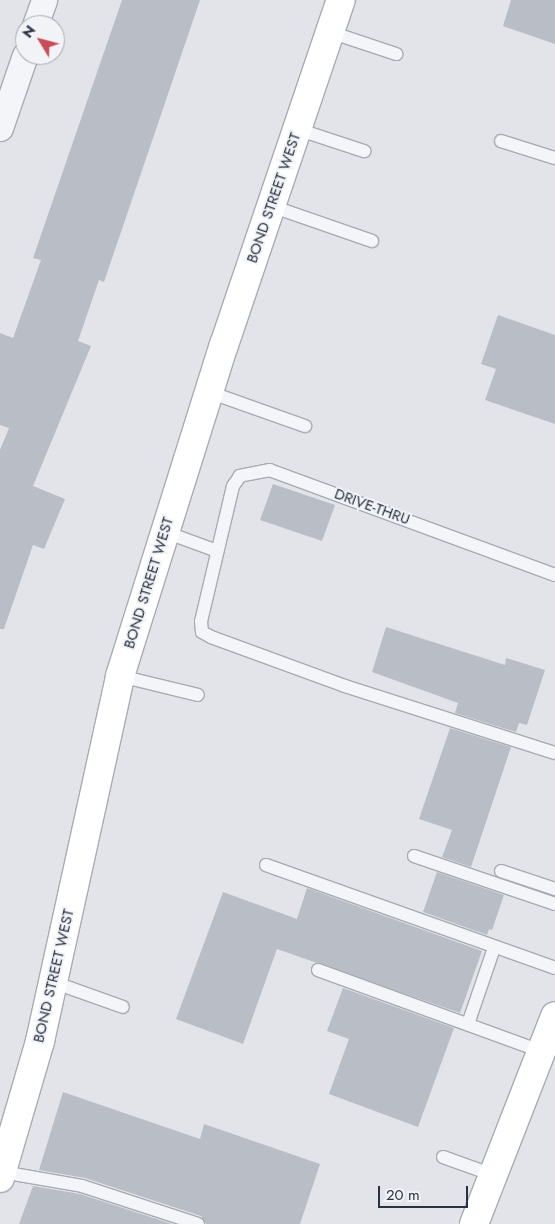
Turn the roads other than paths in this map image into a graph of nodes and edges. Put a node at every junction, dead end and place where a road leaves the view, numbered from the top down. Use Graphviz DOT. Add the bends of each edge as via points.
graph roads {
  1 [pos="44,0"];
  2 [pos="341,0"];
  3 [pos="39,15"];
  4 [pos="330,32"];
  5 [pos="396,54"];
  6 [pos="22,65"];
  7 [pos="0,128"];
  8 [pos="297,129"];
  9 [pos="501,141"];
  10 [pos="364,151"];
  11 [pos="555,158"];
  12 [pos="271,206"];
  13 [pos="372,241"];
  14 [pos="209,392"];
  15 [pos="305,426"];
  16 [pos="164,532"];
  17 [pos="217,550"];
  18 [pos="555,574"];
  19 [pos="120,676"];
  20 [pos="198,695"];
  21 [pos="555,753"];
  22 [pos="414,856"];
  23 [pos="266,865"];
  24 [pos="500,870"];
  25 [pos="555,889"];
  26 [pos="555,904"];
  27 [pos="494,948"];
  28 [pos="555,968"];
  29 [pos="318,970"];
  30 [pos="53,982"];
  31 [pos="123,1007"];
  32 [pos="555,1016"];
  33 [pos="468,1024"];
  34 [pos="541,1052"];
  35 [pos="443,1157"];
  36 [pos="1,1175"];
  37 [pos="493,1175"];
  38 [pos="198,1224"];
  39 [pos="474,1224"];
  1 -- 3 [label="street"];
  2 -- 4 [label="main road, BOND STREET WEST"];
  4 -- 5 [label="lane"];
  4 -- 8 [label="main road, BOND STREET WEST"];
  6 -- 7 [label="street"];
  8 -- 10 [label="lane"];
  8 -- 12 [label="main road, BOND STREET WEST"];
  9 -- 11 [label="lane"];
  12 -- 13 [label="lane"];
  12 -- 14 [label="main road, BOND STREET WEST"];
  14 -- 15 [label="lane"];
  14 -- 16 [label="main road, BOND STREET WEST"];
  16 -- 17 [label="lane"];
  16 -- 19 [label="main road, BOND STREET WEST"];
  17 -- 18 [label="lane, DRIVE-THRU" via="233,486 240,476 270,470"];
  17 -- 21 [label="lane" via="201,622 202,632 345,686"];
  19 -- 20 [label="lane"];
  19 -- 30 [label="main road, BOND STREET WEST"];
  22 -- 26 [label="lane"];
  23 -- 27 [label="lane"];
  24 -- 25 [label="lane"];
  27 -- 28 [label="lane"];
  27 -- 33 [label="lane"];
  29 -- 33 [label="lane"];
  30 -- 31 [label="lane"];
  30 -- 36 [label="main road, BOND STREET WEST"];
  32 -- 34 [label="main road"];
  33 -- 34 [label="lane"];
  34 -- 37 [label="main road"];
  35 -- 37 [label="lane"];
  36 -- 38 [label="lane" via="82,1186"];
  37 -- 39 [label="main road"];
}
